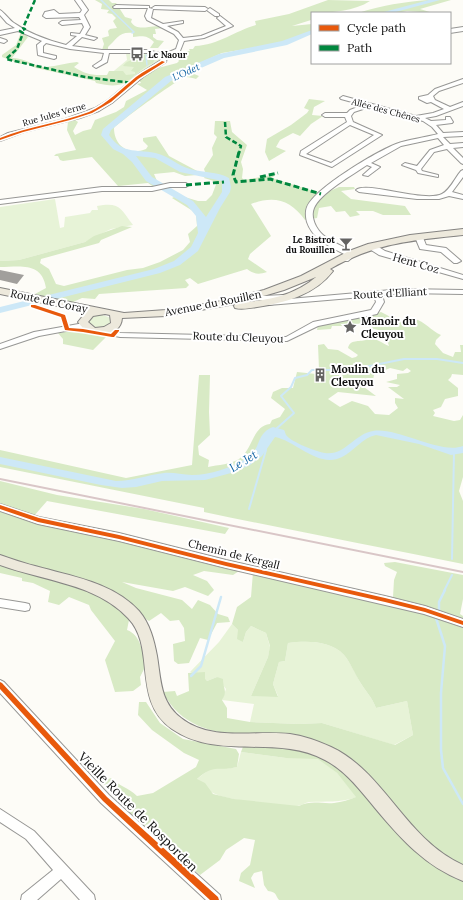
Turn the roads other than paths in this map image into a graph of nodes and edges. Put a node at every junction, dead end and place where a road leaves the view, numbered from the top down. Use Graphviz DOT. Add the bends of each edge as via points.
graph roads {
  1 [pos="78,0"];
  2 [pos="202,3"];
  3 [pos="151,6"];
  4 [pos="116,7"];
  5 [pos="208,9"];
  6 [pos="0,14"];
  7 [pos="80,15"];
  8 [pos="58,16"];
  9 [pos="85,21"];
  10 [pos="181,22"];
  11 [pos="62,23"];
  12 [pos="162,26"];
  13 [pos="20,29"];
  14 [pos="463,29"];
  15 [pos="451,31"];
  16 [pos="0,33"];
  17 [pos="73,34"];
  18 [pos="81,35"];
  19 [pos="94,38"];
  20 [pos="182,40"];
  21 [pos="45,41"];
  22 [pos="68,46"];
  23 [pos="107,52"];
  24 [pos="164,56"];
  25 [pos="54,57"];
  26 [pos="96,66"];
  27 [pos="462,80"];
  28 [pos="343,98"];
  29 [pos="463,104"];
  30 [pos="369,105"];
  31 [pos="449,110"];
  32 [pos="325,115"];
  33 [pos="348,115"];
  34 [pos="434,115"];
  35 [pos="418,118"];
  36 [pos="448,118"];
  37 [pos="350,123"];
  38 [pos="429,123"];
  39 [pos="386,130"];
  40 [pos="463,134"];
  41 [pos="379,135"];
  42 [pos="441,137"];
  43 [pos="0,140"];
  44 [pos="463,145"];
  45 [pos="463,162"];
  46 [pos="367,163"];
  47 [pos="405,165"];
  48 [pos="418,169"];
  49 [pos="463,172"];
  50 [pos="366,175"];
  51 [pos="436,176"];
  52 [pos="186,184"];
  53 [pos="359,190"];
  54 [pos="447,193"];
  55 [pos="463,197"];
  56 [pos="0,202"];
  57 [pos="463,232"];
  58 [pos="419,237"];
  59 [pos="372,247"];
  60 [pos="345,256"];
  61 [pos="457,261"];
  62 [pos="332,267"];
  63 [pos="463,277"];
  64 [pos="310,282"];
  65 [pos="0,291"];
  66 [pos="463,292"];
  67 [pos="377,293"];
  68 [pos="0,296"];
  69 [pos="290,297"];
  70 [pos="317,298"];
  71 [pos="36,301"];
  72 [pos="234,301"];
  73 [pos="256,304"];
  74 [pos="98,311"];
  75 [pos="84,322"];
  76 [pos="112,324"];
  77 [pos="0,347"];
  78 [pos="0,507"];
  79 [pos="0,560"];
  80 [pos="0,603"];
  81 [pos="25,606"];
  82 [pos="463,623"];
  83 [pos="0,685"];
  84 [pos="0,816"];
  85 [pos="62,870"];
  86 [pos="463,873"];
  87 [pos="27,900"];
  88 [pos="89,900"];
  89 [pos="215,900"];
  1 -- 7 [label="street" via="85,10"];
  2 -- 5 [label="street"];
  3 -- 4 [label="street"];
  3 -- 5 [label="street"];
  3 -- 12 [label="street" via="149,18"];
  5 -- 20 [label="street" via="230,26 204,36"];
  6 -- 13 [label="street"];
  7 -- 8 [label="street"];
  7 -- 9 [label="street"];
  9 -- 11 [label="street"];
  9 -- 18 [label="street" via="87,27"];
  10 -- 12 [label="street"];
  12 -- 20 [label="street" via="178,34"];
  13 -- 16 [label="street"];
  13 -- 21 [label="street"];
  14 -- 15 [label="street"];
  17 -- 18 [label="street"];
  18 -- 19 [label="street"];
  18 -- 22 [label="street"];
  20 -- 24 [label="street" via="178,50"];
  21 -- 22 [label="street"];
  21 -- 25 [label="street" via="40,44 40,54"];
  22 -- 23 [label="street"];
  23 -- 24 [label="street" via="152,53"];
  23 -- 26 [label="street" via="106,60"];
  24 -- 43 [label="street, Rue Jules Verne" via="164,61 102,107 80,116 18,132"];
  27 -- 31 [label="street" via="437,90 431,98"];
  28 -- 30 [label="street, Allée des Chênes"];
  29 -- 31 [label="street"];
  30 -- 33 [label="street"];
  30 -- 35 [label="street, Allée des Chênes"];
  31 -- 34 [label="street"];
  32 -- 33 [label="street"];
  33 -- 37 [label="street"];
  34 -- 35 [label="street"];
  34 -- 38 [label="street"];
  35 -- 38 [label="street, Allée des Chênes"];
  36 -- 38 [label="street" via="450,122"];
  37 -- 41 [label="street"];
  37 -- 41 [label="street" via="308,150 316,153 309,158 332,165"];
  38 -- 42 [label="street"];
  39 -- 41 [label="street"];
  40 -- 42 [label="street"];
  42 -- 44 [label="street"];
  42 -- 45 [label="street"];
  42 -- 46 [label="street" via="398,146"];
  42 -- 48 [label="street"];
  46 -- 50 [label="street" via="377,167"];
  46 -- 60 [label="street" via="321,194 311,206 309,217 313,229"];
  47 -- 48 [label="street"];
  48 -- 51 [label="street" via="420,172"];
  49 -- 54 [label="street"];
  52 -- 56 [label="street" via="148,189 102,189"];
  53 -- 54 [label="street" via="429,198"];
  54 -- 55 [label="street"];
  57 -- 58 [label="main road, Avenue du Rouillen"];
  58 -- 59 [label="main road, Avenue du Rouillen"];
  58 -- 61 [label="street" via="423,247 442,250"];
  59 -- 60 [label="main road, Avenue du Rouillen"];
  59 -- 62 [label="main road, Avenue du Rouillen"];
  59 -- 63 [label="street, Hent Coz" via="382,253"];
  60 -- 62 [label="street, Avenue du Rouillen" via="350,256"];
  60 -- 64 [label="main road, Avenue du Rouillen"];
  62 -- 64 [label="main road, Avenue du Rouillen"];
  64 -- 69 [label="main road, Avenue du Rouillen"];
  64 -- 72 [label="main road, Avenue du Rouillen"];
  65 -- 71 [label="main road, Route de Coray"];
  66 -- 67 [label="street, Route d'Elliant"];
  67 -- 70 [label="street, Route d'Elliant"];
  67 -- 76 [label="street, Route du Cleuyou" via="380,302 374,312 319,323 300,337 287,339 124,335 113,334"];
  68 -- 71 [label="main road, Route de Coray"];
  69 -- 70 [label="street, Route d'Elliant"];
  69 -- 72 [label="street, Route d'Elliant" via="260,297"];
  69 -- 73 [label="main road, Avenue du Rouillen"];
  70 -- 73 [label="street, Route d'Elliant"];
  71 -- 74 [label="main road, Route de Coray"];
  71 -- 75 [label="main road, Route de Coray" via="72,312"];
  72 -- 76 [label="main road, Avenue du Rouillen" via="129,316"];
  73 -- 76 [label="main road, Avenue du Rouillen" via="138,318"];
  74 -- 75 [label="main road" via="90,314"];
  74 -- 76 [label="main road, Route de Coray" via="107,311"];
  75 -- 76 [label="main road, Route de Coray" via="92,330"];
  75 -- 77 [label="street"];
  78 -- 82 [label="street, Chemin de Kergall" via="38,520 385,600"];
  79 -- 86 [label="main road" via="88,586 114,599 130,611 146,636 156,699 165,713 176,723 209,737 291,742 312,746 336,757 360,777 422,848 442,863"];
  80 -- 81 [label="street"];
  83 -- 89 [label="street, Vieille Route de Rosporden" via="105,799"];
  84 -- 85 [label="street" via="24,830"];
  85 -- 87 [label="street"];
  85 -- 88 [label="street"];
}
